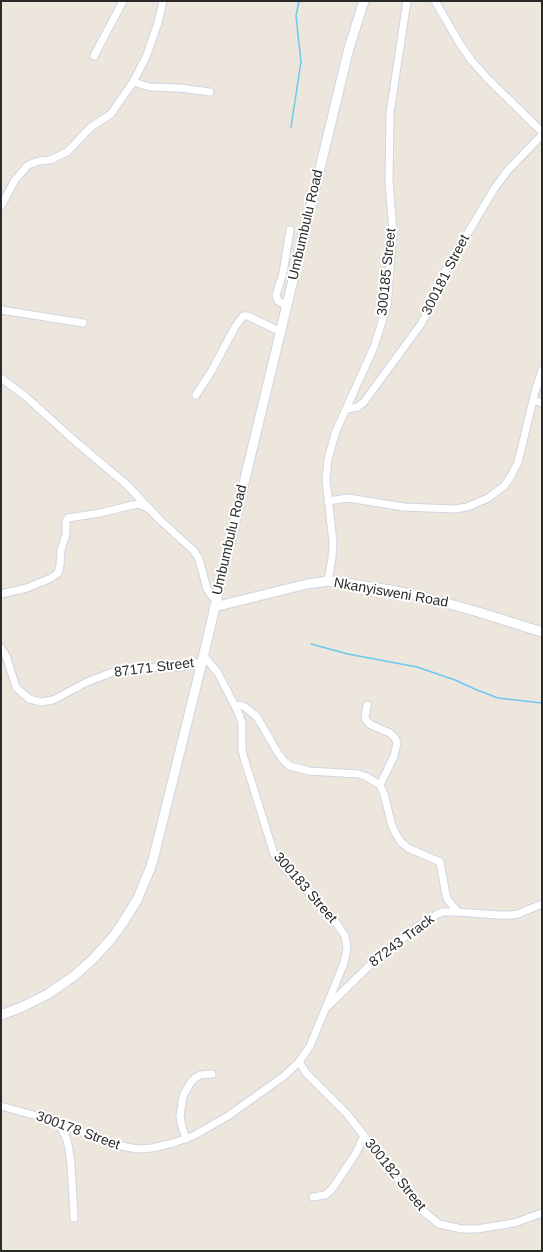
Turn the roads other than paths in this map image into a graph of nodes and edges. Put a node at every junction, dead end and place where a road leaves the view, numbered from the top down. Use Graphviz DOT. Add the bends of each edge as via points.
graph roads {
  1 [pos="123,1"];
  2 [pos="163,1"];
  3 [pos="364,1"];
  4 [pos="407,1"];
  5 [pos="435,1"];
  6 [pos="94,56"];
  7 [pos="133,82"];
  8 [pos="210,92"];
  9 [pos="542,134"];
  10 [pos="1,206"];
  11 [pos="290,230"];
  12 [pos="287,306"];
  13 [pos="1,310"];
  14 [pos="83,323"];
  15 [pos="281,332"];
  16 [pos="542,370"];
  17 [pos="1,378"];
  18 [pos="196,395"];
  19 [pos="533,400"];
  20 [pos="542,403"];
  21 [pos="347,408"];
  22 [pos="328,501"];
  23 [pos="150,509"];
  24 [pos="328,581"];
  25 [pos="1,594"];
  26 [pos="215,604"];
  27 [pos="542,632"];
  28 [pos="1,648"];
  29 [pos="203,659"];
  30 [pos="367,705"];
  31 [pos="235,706"];
  32 [pos="380,785"];
  33 [pos="542,904"];
  34 [pos="458,912"];
  35 [pos="325,1010"];
  36 [pos="1,1016"];
  37 [pos="299,1062"];
  38 [pos="212,1074"];
  39 [pos="1,1106"];
  40 [pos="58,1122"];
  41 [pos="364,1136"];
  42 [pos="186,1138"];
  43 [pos="313,1197"];
  44 [pos="542,1213"];
  45 [pos="74,1218"];
  1 -- 6 [label="street"];
  2 -- 7 [label="street" via="146,57"];
  3 -- 12 [label="main road, Umbumbulu Road" via="349,48"];
  4 -- 21 [label="street, 300185 Street" via="390,113 389,182 393,231 387,306 374,347"];
  5 -- 9 [label="street" via="471,60"];
  7 -- 8 [label="street"];
  7 -- 10 [label="street" via="111,114 91,127 67,152 50,160 28,165 15,180"];
  9 -- 21 [label="street, 300181 Street" via="494,189 444,273 429,310 417,330 360,406"];
  11 -- 12 [label="street" via="283,273 276,295 278,301"];
  12 -- 15 [label="main road, Umbumbulu Road"];
  13 -- 14 [label="street"];
  15 -- 18 [label="street" via="243,316"];
  15 -- 26 [label="main road, Umbumbulu Road"];
  16 -- 19 [label="street"];
  17 -- 23 [label="street" via="126,484"];
  19 -- 20 [label="street"];
  19 -- 22 [label="street" via="518,462 504,486 488,498 455,509 404,507 348,498"];
  21 -- 22 [label="street, 300185 Street" via="336,431 328,459"];
  22 -- 24 [label="street, 300185 Street" via="333,542"];
  23 -- 25 [label="street" via="138,504 68,518 58,573 27,588"];
  23 -- 26 [label="street" via="196,554 207,589"];
  24 -- 26 [label="main road, Nkanyisweni Road"];
  24 -- 27 [label="main road, Nkanyisweni Road" via="427,598"];
  26 -- 29 [label="main road, Umbumbulu Road"];
  28 -- 29 [label="street, 87171 Street" via="16,687 29,698 40,702 53,700 113,672 132,668 182,667"];
  29 -- 31 [label="street, 87171 Street" via="214,667"];
  29 -- 36 [label="main road, Umbumbulu Road" via="154,856 130,912 103,949 74,976 36,1001"];
  30 -- 32 [label="street" via="366,720 390,732 397,743 394,756"];
  31 -- 32 [label="street" via="245,707 257,717 278,753 290,766 309,771 358,774"];
  31 -- 35 [label="street, 300183 Street" via="242,723 244,758 271,849 285,869 312,895 345,936 348,948 344,963"];
  32 -- 34 [label="street" via="392,826 399,838 408,848 440,862 446,895"];
  33 -- 34 [label="street, 87243 Track" via="518,914"];
  34 -- 35 [label="street, 87243 Track" via="442,912 425,921 374,961"];
  35 -- 37 [label="street, 300183 Street" via="310,1046"];
  37 -- 41 [label="street, 300182 Street"];
  37 -- 42 [label="street, 300178 Street" via="228,1116"];
  38 -- 42 [label="street" via="195,1078 181,1102 180,1116"];
  39 -- 40 [label="street, 300178 Street"];
  40 -- 42 [label="street, 300178 Street" via="124,1148 152,1148 173,1144"];
  40 -- 45 [label="street" via="69,1150"];
  41 -- 43 [label="street" via="356,1154 332,1189 325,1195"];
  41 -- 44 [label="street, 300182 Street" via="422,1210 439,1224 477,1229 514,1224"];
}
